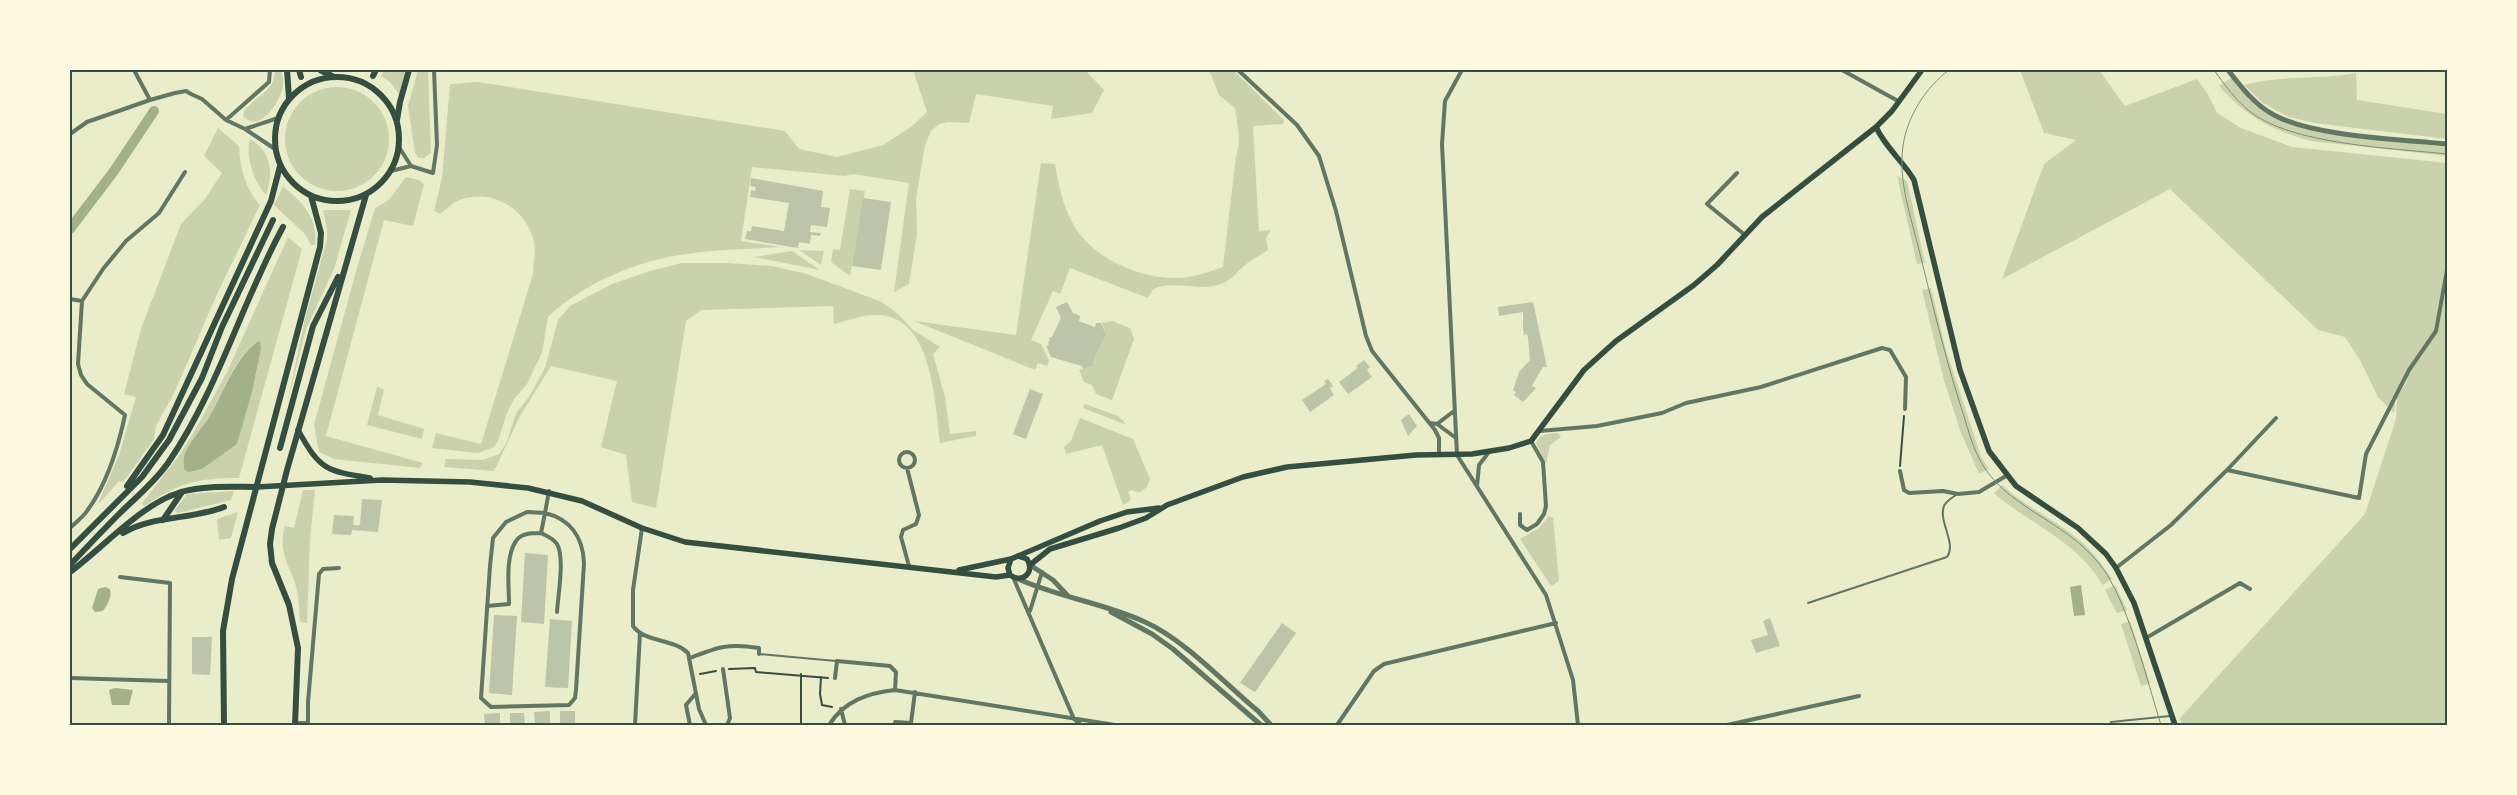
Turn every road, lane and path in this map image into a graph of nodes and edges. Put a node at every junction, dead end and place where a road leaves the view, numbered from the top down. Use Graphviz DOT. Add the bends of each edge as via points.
graph roads {
  1 [pos="134,70"];
  2 [pos="270,70"];
  3 [pos="287,70"];
  4 [pos="299,70"];
  5 [pos="320,70"];
  6 [pos="347,70"];
  7 [pos="409,70"];
  8 [pos="434,70"];
  9 [pos="1238,70"];
  10 [pos="1462,70"];
  11 [pos="1842,70"];
  12 [pos="1922,70"];
  13 [pos="2228,70"];
  14 [pos="336,77"];
  15 [pos="301,78"];
  16 [pos="290,98"];
  17 [pos="150,100"];
  18 [pos="1898,102"];
  19 [pos="278,118"];
  20 [pos="226,120"];
  21 [pos="397,124"];
  22 [pos="1876,127"];
  23 [pos="245,128"];
  24 [pos="70,134"];
  25 [pos="2447,144"];
  26 [pos="399,147"];
  27 [pos="275,149"];
  28 [pos="280,166"];
  29 [pos="411,166"];
  30 [pos="391,171"];
  31 [pos="185,172"];
  32 [pos="1737,173"];
  33 [pos="366,195"];
  34 [pos="311,196"];
  35 [pos="273,220"];
  36 [pos="283,227"];
  37 [pos="1746,235"];
  38 [pos="345,264"];
  39 [pos="2447,270"];
  40 [pos="70,299"];
  41 [pos="82,301"];
  42 [pos="1904,409"];
  43 [pos="1454,411"];
  44 [pos="2276,418"];
  45 [pos="1430,423"];
  46 [pos="1437,424"];
  47 [pos="298,430"];
  48 [pos="1540,431"];
  49 [pos="1456,438"];
  50 [pos="1531,441"];
  51 [pos="280,448"];
  52 [pos="1490,452"];
  53 [pos="1439,455"];
  54 [pos="1457,455"];
  55 [pos="907,468"];
  56 [pos="2227,470"];
  57 [pos="1900,471"];
  58 [pos="2006,476"];
  59 [pos="382,480"];
  60 [pos="1477,486"];
  61 [pos="257,488"];
  62 [pos="282,488"];
  63 [pos="182,491"];
  64 [pos="549,491"];
  65 [pos="1958,494"];
  66 [pos="118,499"];
  67 [pos="224,507"];
  68 [pos="1161,508"];
  69 [pos="545,513"];
  70 [pos="1520,514"];
  71 [pos="163,520"];
  72 [pos="70,528"];
  73 [pos="642,528"];
  74 [pos="541,533"];
  75 [pos="107,543"];
  76 [pos="70,549"];
  77 [pos="1014,558"];
  78 [pos="70,564"];
  79 [pos="1030,565"];
  80 [pos="909,566"];
  81 [pos="339,568"];
  82 [pos="2116,568"];
  83 [pos="955,571"];
  84 [pos="70,572"];
  85 [pos="1042,572"];
  86 [pos="1013,576"];
  87 [pos="120,578"];
  88 [pos="1038,588"];
  89 [pos="2250,589"];
  90 [pos="1069,596"];
  91 [pos="1808,603"];
  92 [pos="487,606"];
  93 [pos="1107,610"];
  94 [pos="1030,611"];
  95 [pos="557,612"];
  96 [pos="1556,623"];
  97 [pos="640,633"];
  98 [pos="2146,638"];
  99 [pos="759,654"];
  100 [pos="690,658"];
  101 [pos="837,661"];
  102 [pos="723,669"];
  103 [pos="700,674"];
  104 [pos="801,674"];
  105 [pos="821,677"];
  106 [pos="70,678"];
  107 [pos="835,678"];
  108 [pos="168,681"];
  109 [pos="895,690"];
  110 [pos="915,692"];
  111 [pos="696,693"];
  112 [pos="1859,696"];
  113 [pos="832,707"];
  114 [pos="841,709"];
  115 [pos="2172,716"];
  116 [pos="1074,718"];
  117 [pos="895,722"];
  118 [pos="295,724"];
  119 [pos="308,724"];
  120 [pos="169,725"];
  121 [pos="224,725"];
  122 [pos="635,725"];
  123 [pos="690,725"];
  124 [pos="706,725"];
  125 [pos="727,725"];
  126 [pos="801,725"];
  127 [pos="829,725"];
  128 [pos="845,725"];
  129 [pos="1072,725"];
  130 [pos="1081,725"];
  131 [pos="1115,725"];
  132 [pos="1261,725"];
  133 [pos="1271,725"];
  134 [pos="1337,725"];
  135 [pos="1578,725"];
  136 [pos="1727,725"];
  137 [pos="2110,725"];
  138 [pos="2175,725"];
  1 -- 17 [label="street"];
  2 -- 20 [label="street" via="269,82"];
  3 -- 16 [label="main road"];
  4 -- 15 [label="main road"];
  5 -- 14 [label="main road"];
  6 -- 14 [label="main road"];
  7 -- 21 [label="main road"];
  8 -- 29 [label="street" via="437,145 433,173"];
  9 -- 45 [label="street" via="1297,125 1319,156 1372,351"];
  10 -- 43 [label="street" via="1445,101 1442,144"];
  11 -- 18 [label="street"];
  12 -- 18 [label="main road"];
  13 -- 25 [label="street" via="2262,107 2290,122 2330,131"];
  14 -- 16 [label="main road" via="307,84"];
  14 -- 21 [label="main road" via="353,79 373,88 388,104"];
  16 -- 19 [label="main road"];
  17 -- 20 [label="street" via="186,91"];
  17 -- 24 [label="street" via="87,122"];
  18 -- 22 [label="main road"];
  19 -- 23 [label="street"];
  19 -- 27 [label="main road"];
  20 -- 23 [label="street"];
  21 -- 26 [label="main road"];
  22 -- 37 [label="main road" via="1762,218"];
  22 -- 58 [label="main road" via="1914,180 1960,370 1988,451"];
  23 -- 27 [label="street"];
  26 -- 29 [label="street"];
  26 -- 30 [label="main road"];
  27 -- 28 [label="main road"];
  28 -- 34 [label="main road" via="293,184"];
  28 -- 66 [label="main road" via="271,201 163,434"];
  29 -- 30 [label="street"];
  30 -- 33 [label="main road"];
  31 -- 41 [label="street" via="159,213 126,241 103,268"];
  32 -- 37 [label="street" via="1707,204"];
  33 -- 34 [label="main road" via="338,202"];
  33 -- 38 [label="main road"];
  34 -- 61 [label="main road" via="322,233 320,247"];
  35 -- 66 [label="main road" via="202,378 169,440 142,477"];
  36 -- 78 [label="main road" via="266,258 209,393 183,439 146,488"];
  37 -- 48 [label="main road" via="1694,285 1616,341 1584,370"];
  38 -- 47 [label="main road"];
  38 -- 51 [label="main road" via="313,326"];
  39 -- 56 [label="street" via="2436,331 2409,370 2366,454 2358,498"];
  40 -- 41 [label="street"];
  41 -- 72 [label="street" via="78,364 81,375 125,416 101,486 87,512"];
  42 -- 48 [label="street" via="1906,377 1890,350 1882,348 1761,387 1686,403 1662,413 1597,426"];
  42 -- 57 [label="path"];
  43 -- 46 [label="street"];
  43 -- 49 [label="street"];
  44 -- 56 [label="street"];
  45 -- 46 [label="street"];
  45 -- 53 [label="street" via="1439,438"];
  46 -- 49 [label="street"];
  47 -- 59 [label="main road" via="316,460 329,470"];
  47 -- 62 [label="main road"];
  48 -- 50 [label="main road"];
  49 -- 54 [label="street"];
  50 -- 52 [label="main road"];
  50 -- 70 [label="street" via="1543,462 1546,506 1537,524 1527,530 1520,525"];
  52 -- 54 [label="main road"];
  52 -- 60 [label="street" via="1479,465"];
  53 -- 54 [label="main road"];
  53 -- 68 [label="main road" via="1287,467 1243,477"];
  54 -- 60 [label="street"];
  55 -- 55 [label="street" via="915,460 906,452 898,459 901,467"];
  55 -- 80 [label="street" via="919,515 916,524 903,530 901,537"];
  56 -- 82 [label="street" via="2171,525"];
  57 -- 65 [label="street" via="1904,490 1908,493 1943,490"];
  58 -- 65 [label="street" via="1979,492"];
  58 -- 82 [label="main road" via="2030,498 2078,528"];
  59 -- 62 [label="main road"];
  59 -- 64 [label="main road" via="470,482"];
  60 -- 96 [label="street" via="1546,595"];
  61 -- 62 [label="main road"];
  61 -- 63 [label="main road"];
  61 -- 121 [label="main road" via="232,579 223,631"];
  62 -- 118 [label="main road" via="272,529 271,554 293,619 298,648"];
  63 -- 71 [label="main road"];
  63 -- 75 [label="main road" via="135,519"];
  64 -- 69 [label="street"];
  64 -- 73 [label="main road" via="582,501"];
  65 -- 91 [label="lane" via="1944,509 1947,557"];
  66 -- 76 [label="main road"];
  67 -- 71 [label="main road" via="194,516"];
  68 -- 77 [label="main road" via="1126,512 1100,520"];
  68 -- 79 [label="main road" via="1146,518 1119,528 1050,549"];
  69 -- 74 [label="street"];
  69 -- 92 [label="street" via="527,512 506,522 494,538"];
  69 -- 92 [label="street" via="567,523 584,549 576,690 575,698 569,704 491,707 481,698"];
  71 -- 75 [label="main road" via="144,523"];
  73 -- 80 [label="main road" via="685,542 719,547"];
  73 -- 97 [label="street" via="632,606 633,626"];
  74 -- 92 [label="street" via="526,534 516,540 511,556 509,604"];
  74 -- 95 [label="street" via="552,538 561,558"];
  75 -- 84 [label="main road"];
  77 -- 79 [label="main road" via="1027,559"];
  77 -- 83 [label="main road"];
  77 -- 86 [label="main road" via="1008,565"];
  79 -- 85 [label="street"];
  79 -- 86 [label="main road" via="1030,572 1025,577"];
  80 -- 83 [label="main road"];
  81 -- 119 [label="street" via="323,569 319,574 312,634"];
  82 -- 98 [label="main road"];
  83 -- 86 [label="main road"];
  85 -- 88 [label="street"];
  85 -- 90 [label="street"];
  86 -- 88 [label="street"];
  86 -- 94 [label="street"];
  87 -- 108 [label="street" via="170,583"];
  88 -- 90 [label="street"];
  88 -- 94 [label="street"];
  89 -- 98 [label="street" via="2240,583"];
  90 -- 93 [label="street"];
  93 -- 132 [label="street" via="1173,649"];
  93 -- 133 [label="street" via="1139,620 1170,636"];
  94 -- 116 [label="street"];
  96 -- 134 [label="street" via="1384,664 1374,671"];
  96 -- 135 [label="street" via="1572,680"];
  97 -- 100 [label="street" via="681,646"];
  97 -- 122 [label="street"];
  98 -- 115 [label="main road"];
  99 -- 100 [label="street" via="759,648 720,646"];
  99 -- 101 [label="lane"];
  100 -- 111 [label="street"];
  101 -- 107 [label="street"];
  101 -- 109 [label="street" via="892,667 896,672"];
  102 -- 103 [label="path"];
  102 -- 104 [label="path" via="755,668 756,672"];
  102 -- 125 [label="street" via="730,718"];
  104 -- 105 [label="path"];
  104 -- 126 [label="path"];
  105 -- 107 [label="path"];
  105 -- 113 [label="path" via="822,705"];
  106 -- 108 [label="street"];
  108 -- 120 [label="street"];
  109 -- 110 [label="street"];
  109 -- 114 [label="street" via="858,699"];
  110 -- 116 [label="street"];
  110 -- 117 [label="street" via="911,723"];
  111 -- 123 [label="street" via="686,705"];
  111 -- 124 [label="street"];
  112 -- 136 [label="street"];
  114 -- 127 [label="street"];
  114 -- 128 [label="street"];
  115 -- 137 [label="lane" via="2111,722"];
  115 -- 138 [label="main road"];
  116 -- 129 [label="street"];
  116 -- 130 [label="street"];
  116 -- 131 [label="street"];
  118 -- 119 [label="street"];
}
